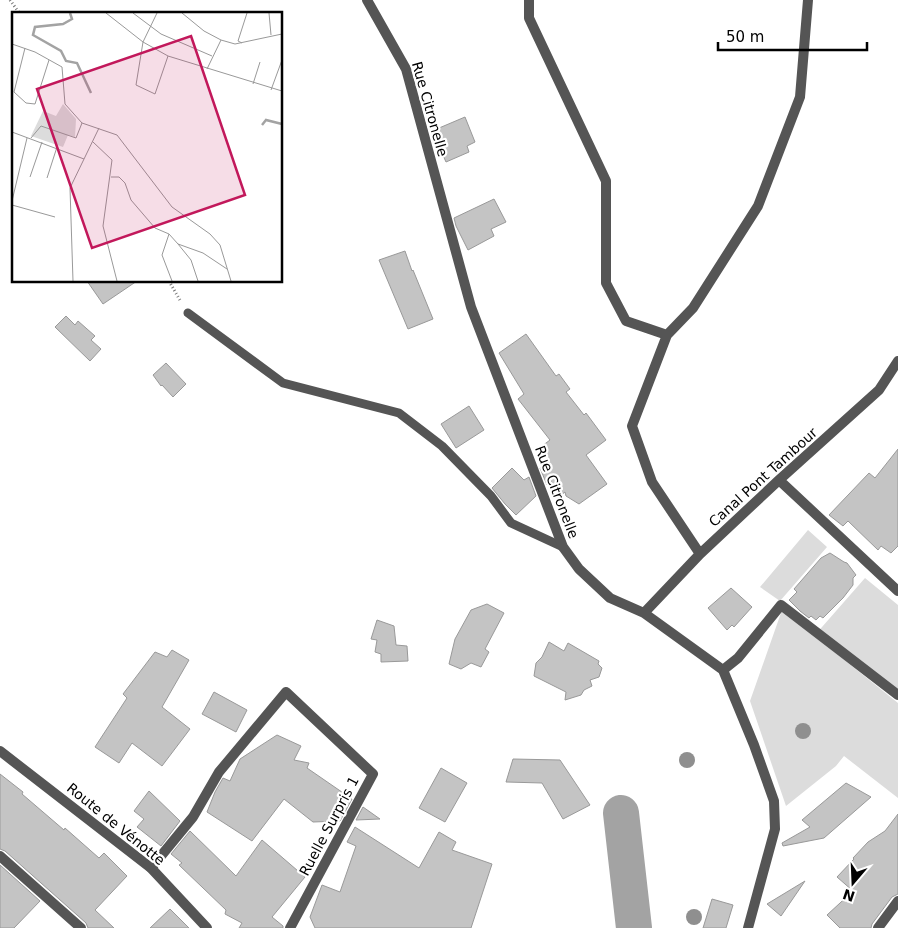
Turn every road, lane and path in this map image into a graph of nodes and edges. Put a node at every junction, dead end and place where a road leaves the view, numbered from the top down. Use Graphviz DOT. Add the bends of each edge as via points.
graph roads {
  1 [pos="10,0"];
  2 [pos="367,0"];
  3 [pos="529,0"];
  4 [pos="808,0"];
  5 [pos="19,12"];
  6 [pos="170,282"];
  7 [pos="188,313"];
  8 [pos="666,335"];
  9 [pos="898,361"];
  10 [pos="779,480"];
  11 [pos="563,548"];
  12 [pos="700,554"];
  13 [pos="897,589"];
  14 [pos="644,613"];
  15 [pos="723,670"];
  16 [pos="898,695"];
  17 [pos="0,750"];
  18 [pos="0,856"];
  19 [pos="151,868"];
  20 [pos="898,902"];
  21 [pos="81,928"];
  22 [pos="207,928"];
  23 [pos="290,928"];
  24 [pos="748,928"];
  25 [pos="878,928"];
  1 -- 5 [label="path"];
  2 -- 11 [label="street, Rue Citronelle" via="406,69 471,307"];
  3 -- 8 [label="street" via="529,18 606,180 606,283 626,321"];
  4 -- 8 [label="street" via="800,97 758,206 693,308"];
  6 -- 7 [label="path"];
  7 -- 11 [label="lane" via="283,383 399,413 442,446 491,496 510,523"];
  8 -- 12 [label="street" via="632,426 652,482"];
  9 -- 10 [label="street, Canal Pont Tambour" via="879,390"];
  10 -- 12 [label="street, Canal Pont Tambour"];
  10 -- 13 [label="street"];
  11 -- 14 [label="street, Rue Citronelle" via="610,598"];
  12 -- 14 [label="street, Canal Pont Tambour"];
  14 -- 15 [label="street, Rue Citronelle"];
  15 -- 16 [label="street" via="738,658 781,605"];
  15 -- 24 [label="street" via="774,801 775,829"];
  17 -- 19 [label="street, Route de Vénotte"];
  18 -- 21 [label="street"];
  19 -- 22 [label="street, Route de Vénotte"];
  19 -- 23 [label="street, Ruelle Surpris 1" via="192,817 219,772 286,692 373,774"];
  20 -- 25 [label="street"];
}
